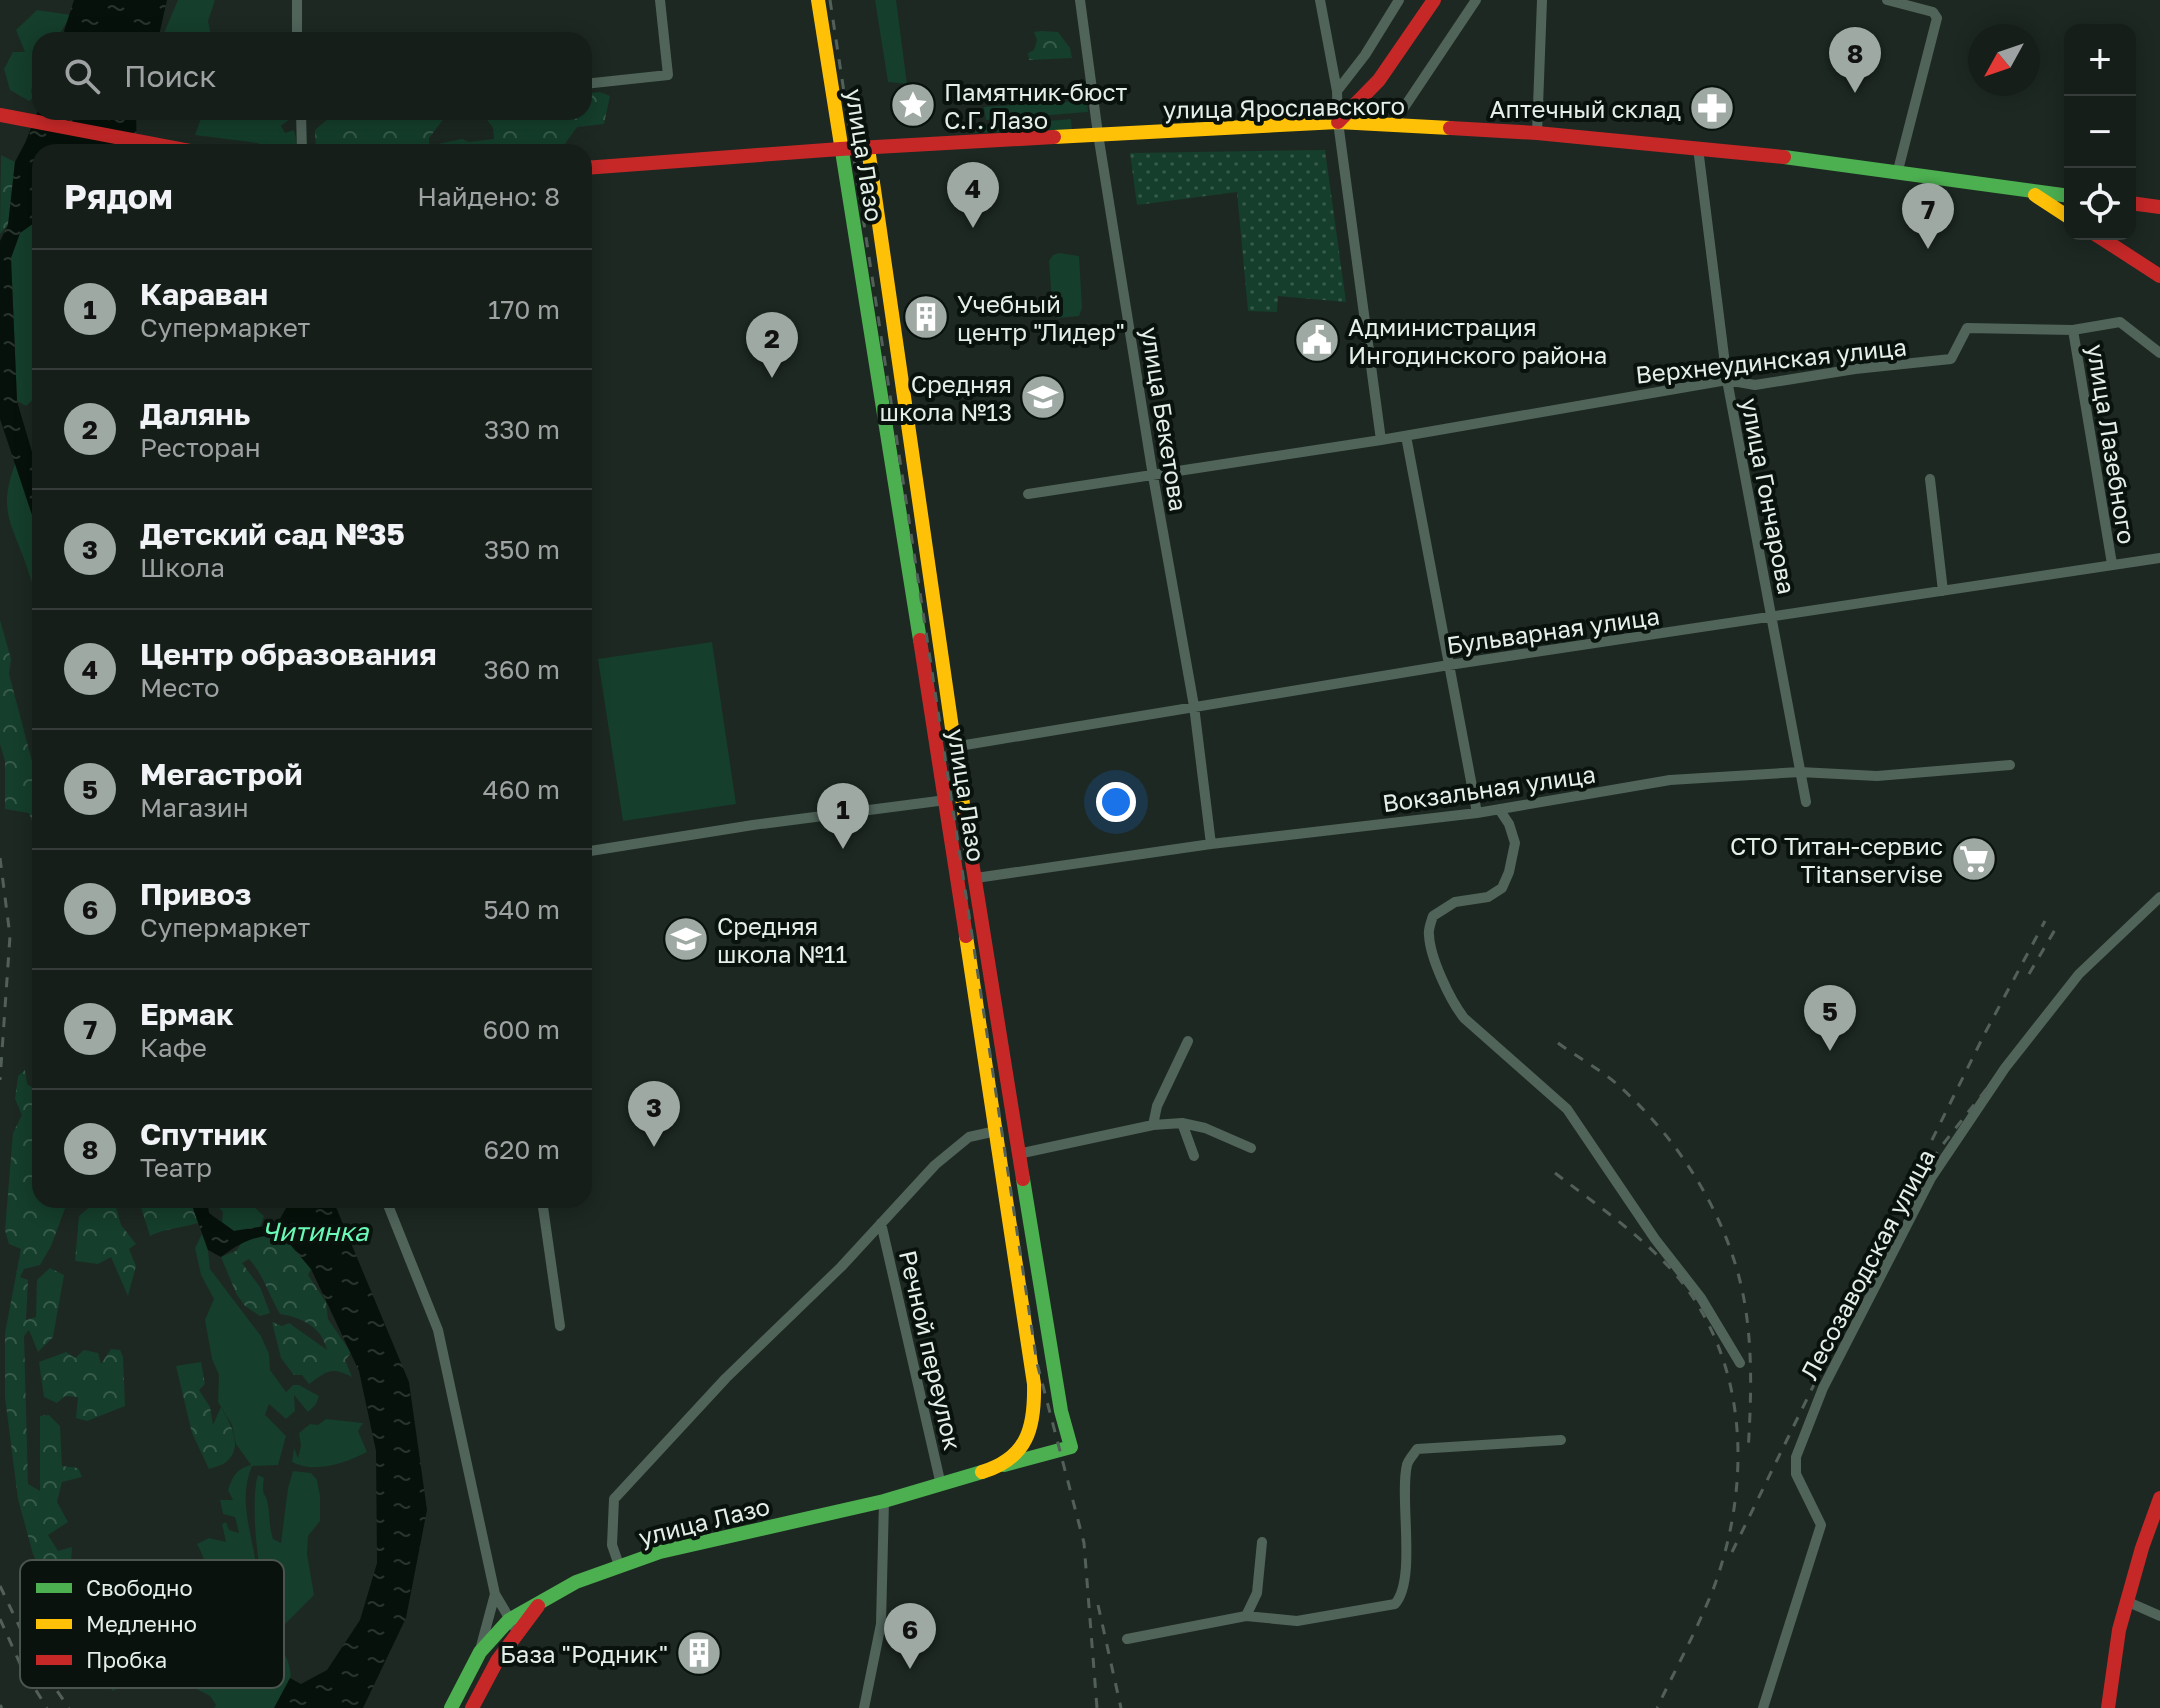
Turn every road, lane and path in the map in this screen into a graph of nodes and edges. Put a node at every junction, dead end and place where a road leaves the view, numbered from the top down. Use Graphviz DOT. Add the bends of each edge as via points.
graph roads {
  1 [pos="297,0"];
  2 [pos="660,0"];
  3 [pos="818,0"];
  4 [pos="1080,0"];
  5 [pos="1320,0"];
  6 [pos="1399,0"];
  7 [pos="1434,0"];
  8 [pos="1476,0"];
  9 [pos="1542,0"];
  10 [pos="1887,0"];
  11 [pos="297,32"];
  12 [pos="592,83"];
  13 [pos="1337,91"];
  14 [pos="0,115"];
  15 [pos="301,120"];
  16 [pos="1338,122"];
  17 [pos="1393,124"];
  18 [pos="1537,133"];
  19 [pos="1098,134"];
  20 [pos="152,144"];
  21 [pos="302,144"];
  22 [pos="868,148"];
  23 [pos="1698,148"];
  24 [pos="840,149"];
  25 [pos="592,167"];
  26 [pos="1897,174"];
  27 [pos="2030,192"];
  28 [pos="2064,195"];
  29 [pos="2136,203"];
  30 [pos="2159,204"];
  31 [pos="2064,214"];
  32 [pos="2104,240"];
  33 [pos="2160,276"];
  34 [pos="2073,330"];
  35 [pos="2160,353"];
  36 [pos="1727,380"];
  37 [pos="1406,436"];
  38 [pos="1381,440"];
  39 [pos="1153,476"];
  40 [pos="1930,479"];
  41 [pos="1028,494"];
  42 [pos="2160,558"];
  43 [pos="2112,564"];
  44 [pos="1943,591"];
  45 [pos="1771,618"];
  46 [pos="1449,665"];
  47 [pos="1194,706"];
  48 [pos="953,747"];
  49 [pos="2010,765"];
  50 [pos="1800,772"];
  51 [pos="946,800"];
  52 [pos="1806,802"];
  53 [pos="1499,809"];
  54 [pos="1477,813"];
  55 [pos="1211,844"];
  56 [pos="592,851"];
  57 [pos="976,878"];
  58 [pos="2160,897"];
  59 [pos="1188,1041"];
  60 [pos="1182,1123"];
  61 [pos="1153,1125"];
  62 [pos="996,1131"];
  63 [pos="1251,1148"];
  64 [pos="1018,1154"];
  65 [pos="1194,1156"];
  66 [pos="389,1208"];
  67 [pos="543,1208"];
  68 [pos="881,1223"];
  69 [pos="560,1326"];
  70 [pos="1740,1363"];
  71 [pos="1561,1440"];
  72 [pos="994,1468"];
  73 [pos="941,1485"];
  74 [pos="2160,1498"];
  75 [pos="884,1501"];
  76 [pos="1262,1542"];
  77 [pos="619,1565"];
  78 [pos="495,1594"];
  79 [pos="2126,1601"];
  80 [pos="1246,1616"];
  81 [pos="2160,1616"];
  82 [pos="514,1627"];
  83 [pos="1127,1639"];
  84 [pos="480,1652"];
  85 [pos="451,1708"];
  86 [pos="472,1708"];
  87 [pos="864,1708"];
  88 [pos="1763,1708"];
  89 [pos="2108,1708"];
  1 -- 11 [label="street"];
  2 -- 12 [label="street" via="668,75"];
  3 -- 24 [label="main road, улица Лазо"];
  4 -- 19 [label="street, улица Бекетова"];
  5 -- 13 [label="street"];
  6 -- 13 [label="street"];
  7 -- 16 [label="main road" via="1387,72"];
  8 -- 17 [label="street"];
  9 -- 18 [label="street"];
  10 -- 26 [label="street" via="1933,12 1937,18"];
  13 -- 16 [label="street"];
  14 -- 20 [label="main road"];
  15 -- 21 [label="street"];
  16 -- 17 [label="main road, улица Ярославского"];
  16 -- 19 [label="main road, улица Ярославского"];
  16 -- 38 [label="street"];
  17 -- 18 [label="main road, улица Ярославского"];
  18 -- 23 [label="main road, улица Ярославского"];
  19 -- 22 [label="main road, улица Ярославского"];
  19 -- 39 [label="street, улица Бекетова"];
  22 -- 24 [label="main road, улица Ярославского"];
  22 -- 48 [label="main road, улица Лазо"];
  23 -- 26 [label="main road, улица Ярославского"];
  23 -- 36 [label="street, улица Гончарова"];
  24 -- 25 [label="main road, улица Ярославского"];
  24 -- 51 [label="main road, улица Лазо"];
  26 -- 27 [label="main road, улица Ярославского"];
  27 -- 28 [label="main road, улица Ярославского"];
  27 -- 31 [label="main road, улица Ярославского"];
  29 -- 30 [label="main road"];
  32 -- 33 [label="main road"];
  34 -- 35 [label="street, Верхнеудинская улица" via="2120,322"];
  34 -- 36 [label="street, Верхнеудинская улица" via="1967,328 1951,359 1755,385"];
  34 -- 43 [label="street, улица Лазебного"];
  36 -- 37 [label="street, Верхнеудинская улица"];
  36 -- 45 [label="street, улица Гончарова"];
  37 -- 38 [label="street, Верхнеудинская улица"];
  37 -- 46 [label="street"];
  38 -- 39 [label="street, Верхнеудинская улица"];
  39 -- 41 [label="street, Верхнеудинская улица"];
  39 -- 47 [label="street, улица Бекетова"];
  40 -- 44 [label="street"];
  42 -- 43 [label="street, Бульварная улица"];
  43 -- 44 [label="street, Бульварная улица"];
  44 -- 45 [label="street, Бульварная улица"];
  45 -- 46 [label="street, Бульварная улица"];
  45 -- 50 [label="street, улица Гончарова"];
  46 -- 47 [label="street, Бульварная улица"];
  46 -- 54 [label="street"];
  47 -- 48 [label="street, Бульварная улица"];
  47 -- 55 [label="street, улица Бекетова"];
  48 -- 57 [label="main road, улица Лазо"];
  49 -- 50 [label="street, Вокзальная улица" via="1877,776"];
  50 -- 52 [label="street, улица Гончарова"];
  50 -- 53 [label="street, Вокзальная улица" via="1670,780"];
  51 -- 56 [label="street"];
  51 -- 62 [label="main road, улица Лазо"];
  53 -- 54 [label="street, Вокзальная улица"];
  53 -- 70 [label="street" via="1515,843 1509,872 1502,888 1488,897 1455,902 1433,916 1428,934 1442,981 1464,1018 1567,1109 1701,1298"];
  54 -- 55 [label="street, Вокзальная улица"];
  55 -- 57 [label="street, Вокзальная улица"];
  57 -- 64 [label="main road, улица Лазо"];
  58 -- 88 [label="street, Лесозаводская улица" via="2079,974 2005,1068 1931,1178 1823,1388 1796,1457 1796,1474 1821,1525"];
  59 -- 61 [label="street"];
  60 -- 61 [label="street"];
  60 -- 63 [label="street"];
  60 -- 65 [label="street"];
  61 -- 64 [label="street"];
  62 -- 68 [label="street" via="969,1137"];
  62 -- 72 [label="main road, улица Лазо" via="1035,1413 1021,1448"];
  64 -- 72 [label="main road, улица Лазо" via="1071,1447"];
  66 -- 78 [label="street" via="438,1330"];
  67 -- 69 [label="street"];
  68 -- 73 [label="street, Речной переулок"];
  68 -- 77 [label="street" via="614,1499 612,1545"];
  71 -- 80 [label="street" via="1417,1449 1407,1463 1405,1564 1395,1604 1297,1621"];
  72 -- 73 [label="main road, улица Лазо"];
  73 -- 75 [label="main road, улица Лазо"];
  74 -- 79 [label="main road"];
  75 -- 77 [label="main road, улица Лазо"];
  75 -- 87 [label="street" via="881,1624"];
  76 -- 80 [label="street" via="1257,1593"];
  77 -- 82 [label="main road, улица Лазо" via="540,1602"];
  78 -- 82 [label="street"];
  78 -- 84 [label="street"];
  79 -- 81 [label="street"];
  79 -- 89 [label="main road"];
  80 -- 83 [label="street"];
  82 -- 84 [label="main road, улица Лазо"];
  82 -- 86 [label="main road, улица Лазо"];
  84 -- 85 [label="main road, улица Лазо"];
}
